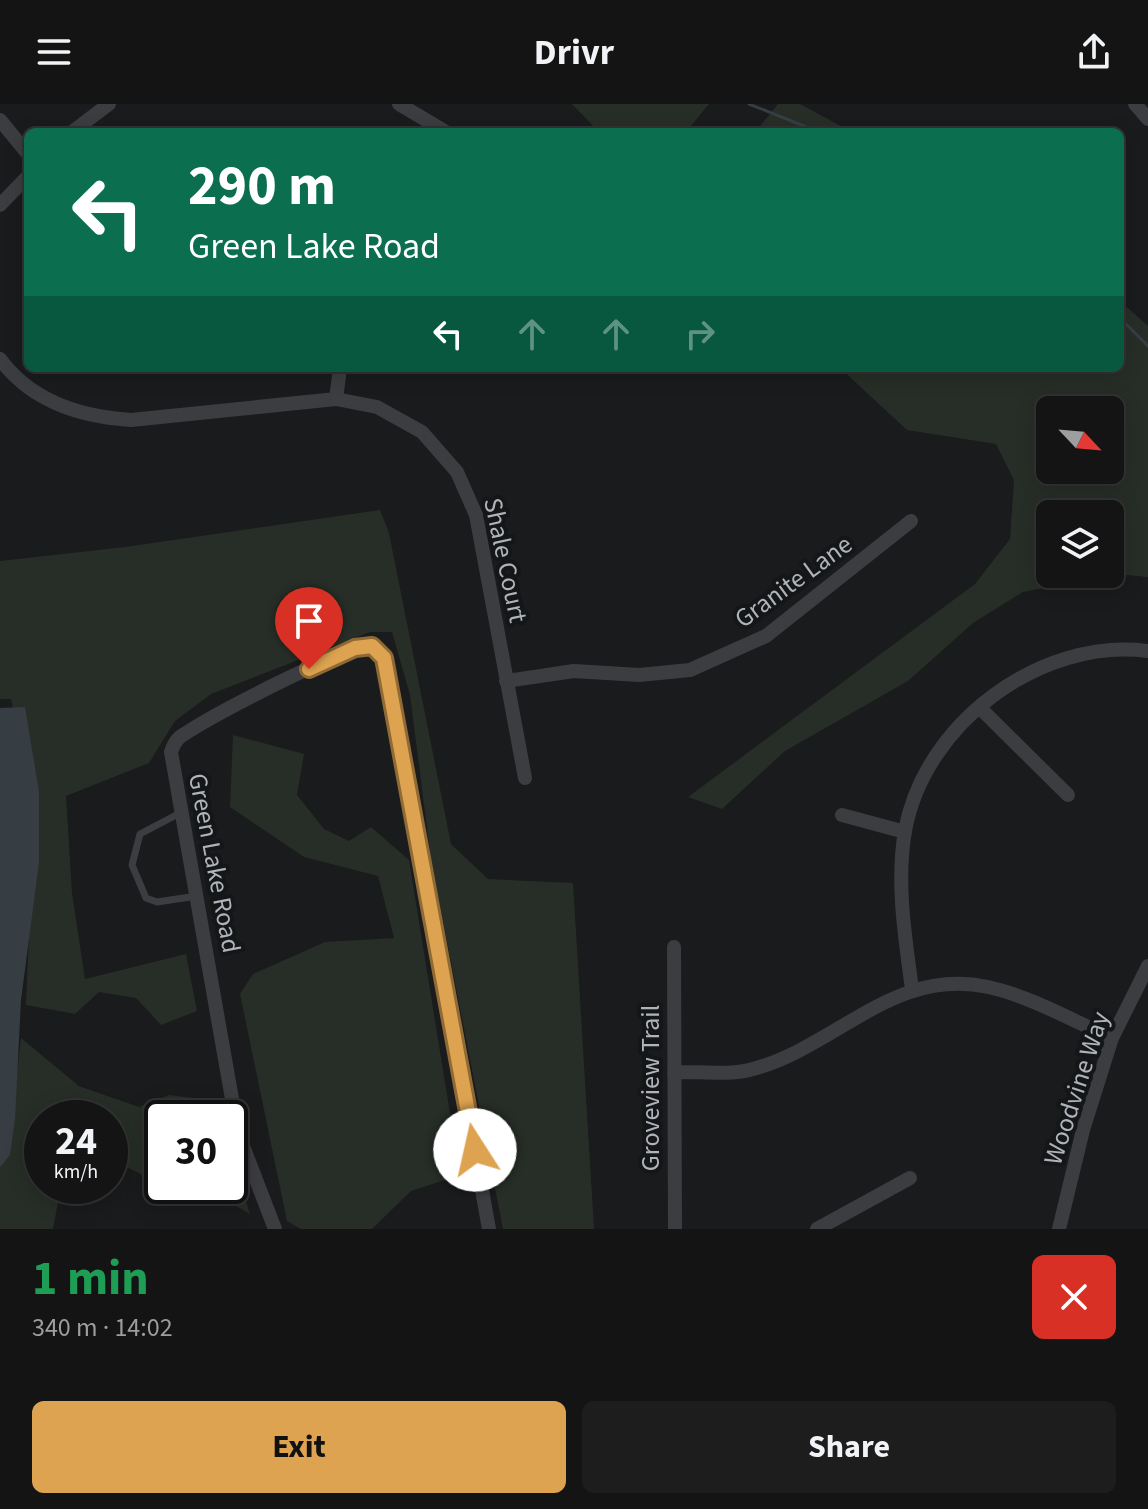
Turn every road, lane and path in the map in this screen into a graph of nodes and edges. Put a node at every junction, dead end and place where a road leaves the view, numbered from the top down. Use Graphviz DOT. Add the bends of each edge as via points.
graph roads {
  1 [pos="109,104"];
  2 [pos="399,104"];
  3 [pos="1135,104"];
  4 [pos="1148,119"];
  5 [pos="0,120"];
  6 [pos="77,128"];
  7 [pos="439,128"];
  8 [pos="24,149"];
  9 [pos="24,180"];
  10 [pos="0,205"];
  11 [pos="0,359"];
  12 [pos="339,372"];
  13 [pos="336,399"];
  14 [pos="911,521"];
  15 [pos="1148,651"];
  16 [pos="506,681"];
  17 [pos="979,707"];
  18 [pos="525,778"];
  19 [pos="1068,795"];
  20 [pos="182,812"];
  21 [pos="842,815"];
  22 [pos="905,832"];
  23 [pos="197,896"];
  24 [pos="674,947"];
  25 [pos="1148,966"];
  26 [pos="912,989"];
  27 [pos="1112,1038"];
  28 [pos="674,1072"];
  29 [pos="910,1178"];
  30 [pos="276,1228"];
  31 [pos="489,1229"];
  32 [pos="675,1229"];
  33 [pos="817,1229"];
  34 [pos="1059,1229"];
  1 -- 6 [label="street"];
  2 -- 7 [label="street"];
  3 -- 4 [label="street"];
  5 -- 8 [label="street"];
  9 -- 10 [label="street"];
  11 -- 13 [label="street, Shale Court" via="22,383 57,405 103,419"];
  12 -- 13 [label="street"];
  13 -- 16 [label="street, Shale Court" via="358,401 399,417 422,432 457,472 476,515"];
  14 -- 16 [label="street, Granite Lane" via="766,636 690,670 639,675 574,671"];
  15 -- 17 [label="street" via="1113,650 1066,659 1006,687"];
  16 -- 18 [label="street, Shale Court"];
  17 -- 19 [label="street"];
  17 -- 22 [label="street" via="932,764"];
  20 -- 23 [label="street, Green Lake Road"];
  20 -- 23 [label="lane" via="140,834 132,865 146,898 157,902"];
  20 -- 31 [label="street, Green Lake Road" via="171,752 179,737 337,655 372,646 381,653 389,673"];
  21 -- 22 [label="street"];
  22 -- 26 [label="street" via="901,883"];
  23 -- 30 [label="street, Green Lake Road" via="238,1133"];
  24 -- 28 [label="street, Groveview Trail"];
  25 -- 27 [label="street, Woodvine Way"];
  26 -- 27 [label="street" via="949,983 987,987"];
  26 -- 28 [label="street" via="806,1048 751,1070"];
  27 -- 34 [label="street, Woodvine Way"];
  28 -- 32 [label="street, Groveview Trail"];
  29 -- 33 [label="street"];
}
